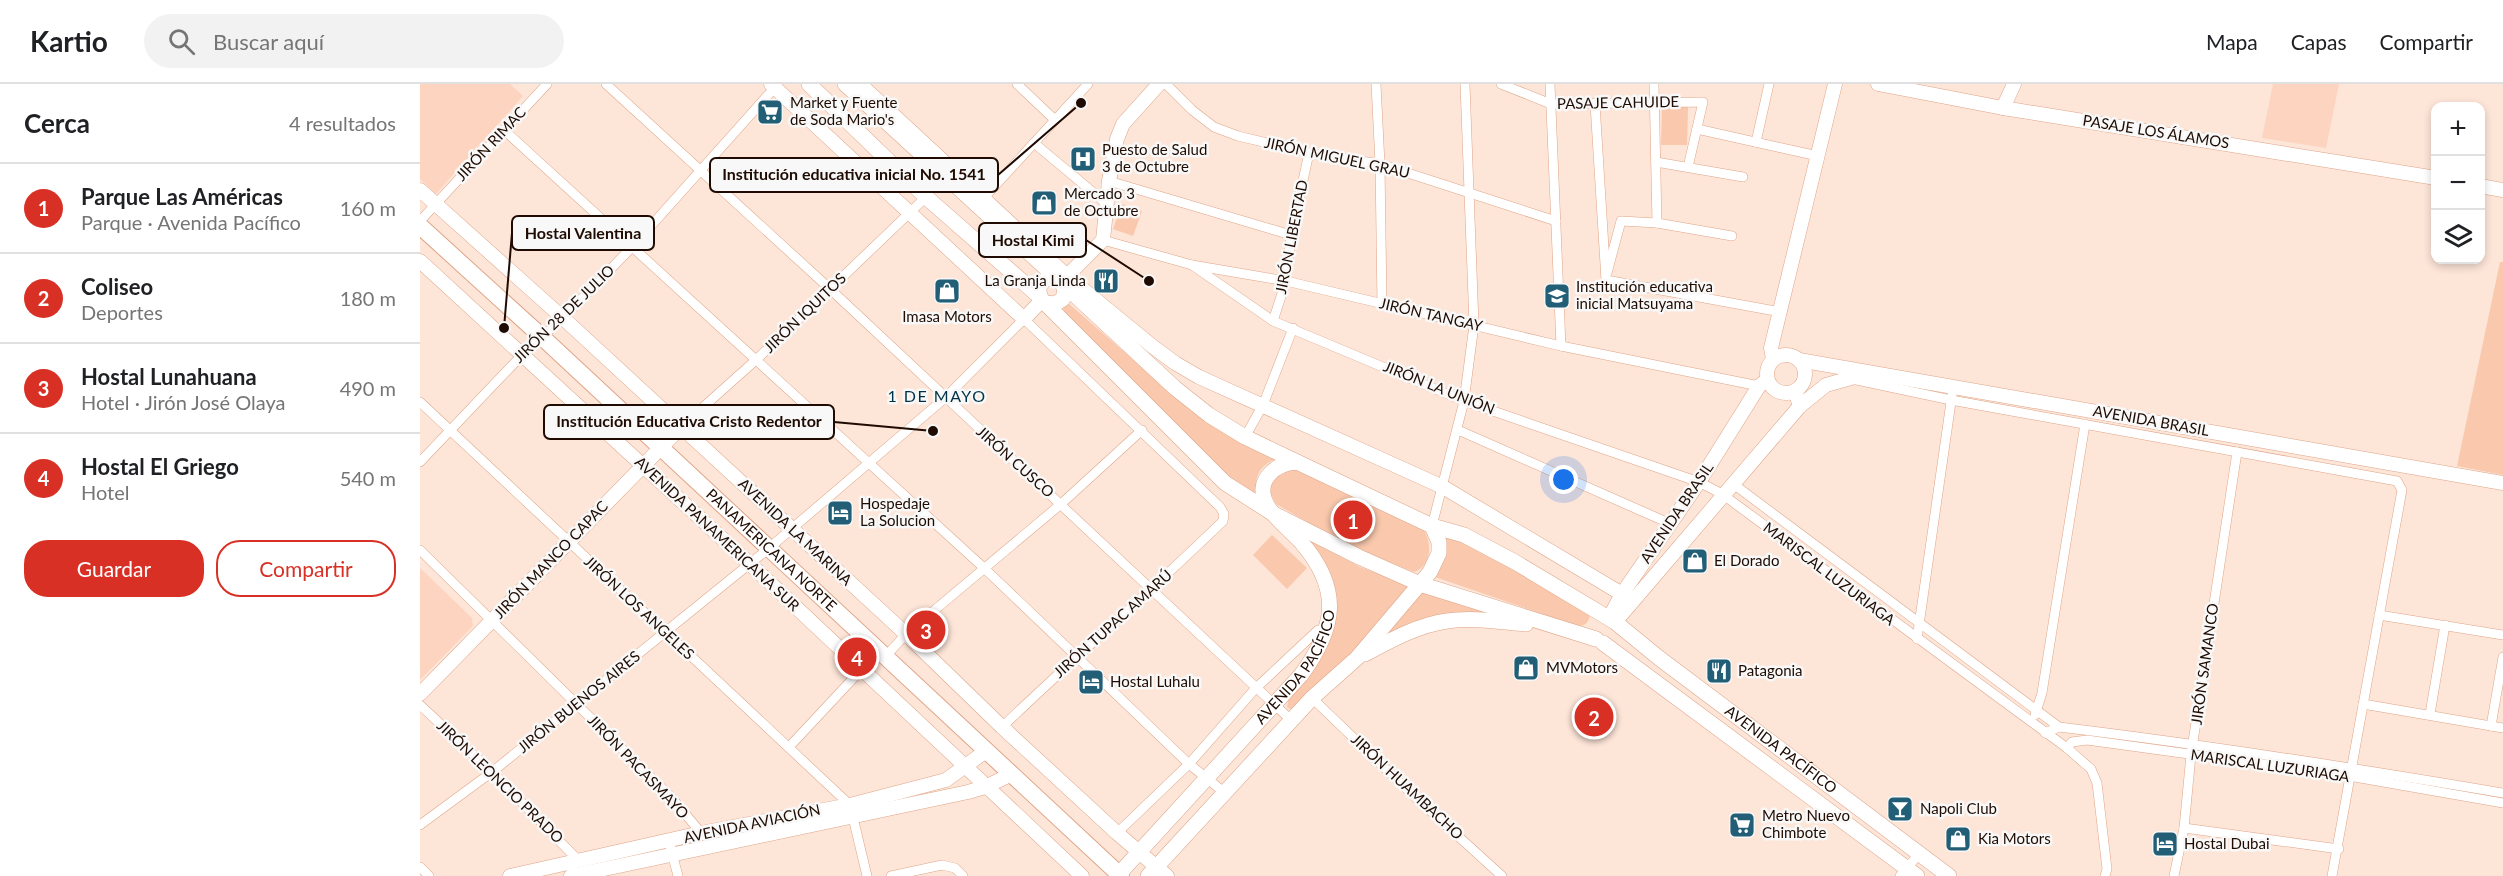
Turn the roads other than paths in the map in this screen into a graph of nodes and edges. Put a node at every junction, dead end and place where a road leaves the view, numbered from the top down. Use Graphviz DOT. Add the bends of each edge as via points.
graph roads {
  1 [pos="547,84"];
  2 [pos="606,84"];
  3 [pos="809,84"];
  4 [pos="845,84"];
  5 [pos="860,84"];
  6 [pos="1017,84"];
  7 [pos="1088,84"];
  8 [pos="1159,84"];
  9 [pos="1166,84"];
  10 [pos="1376,84"];
  11 [pos="1465,84"];
  12 [pos="1501,84"];
  13 [pos="1550,84"];
  14 [pos="1654,84"];
  15 [pos="1769,84"];
  16 [pos="1835,84"];
  17 [pos="1878,84"];
  18 [pos="2014,84"];
  19 [pos="774,85"];
  20 [pos="1655,102"];
  21 [pos="1551,104"];
  22 [pos="1595,104"];
  23 [pos="2003,108"];
  24 [pos="1055,120"];
  25 [pos="1697,129"];
  26 [pos="504,130"];
  27 [pos="1756,142"];
  28 [pos="1034,143"];
  29 [pos="1309,153"];
  30 [pos="1818,156"];
  31 [pos="1656,162"];
  32 [pos="1380,165"];
  33 [pos="1688,167"];
  34 [pos="702,170"];
  35 [pos="1743,177"];
  36 [pos="2431,177"];
  37 [pos="1109,181"];
  38 [pos="2485,187"];
  39 [pos="420,190"];
  40 [pos="2503,190"];
  41 [pos="1469,192"];
  42 [pos="926,197"];
  43 [pos="980,202"];
  44 [pos="435,204"];
  45 [pos="1107,204"];
  46 [pos="908,213"];
  47 [pos="420,220"];
  48 [pos="1556,221"];
  49 [pos="1657,223"];
  50 [pos="420,226"];
  51 [pos="1291,235"];
  52 [pos="1732,236"];
  53 [pos="1103,240"];
  54 [pos="633,246"];
  55 [pos="420,261"];
  56 [pos="1192,265"];
  57 [pos="1062,280"];
  58 [pos="1606,280"];
  59 [pos="1286,281"];
  60 [pos="829,288"];
  61 [pos="1042,300"];
  62 [pos="1382,304"];
  63 [pos="1781,312"];
  64 [pos="563,318"];
  65 [pos="1024,319"];
  66 [pos="1273,321"];
  67 [pos="1474,325"];
  68 [pos="1293,328"];
  69 [pos="541,336"];
  70 [pos="1561,346"];
  71 [pos="522,355"];
  72 [pos="757,359"];
  73 [pos="1773,359"];
  74 [pos="1799,360"];
  75 [pos="1874,372"];
  76 [pos="1849,379"];
  77 [pos="1763,383"];
  78 [pos="1826,385"];
  79 [pos="1797,390"];
  80 [pos="1952,394"];
  81 [pos="945,398"];
  82 [pos="1464,401"];
  83 [pos="420,402"];
  84 [pos="1263,405"];
  85 [pos="1800,406"];
  86 [pos="2085,424"];
  87 [pos="682,426"];
  88 [pos="450,430"];
  89 [pos="1142,430"];
  90 [pos="1458,430"];
  91 [pos="1245,437"];
  92 [pos="661,449"];
  93 [pos="2236,452"];
  94 [pos="420,462"];
  95 [pos="1297,462"];
  96 [pos="869,463"];
  97 [pos="643,465"];
  98 [pos="1699,482"];
  99 [pos="1732,483"];
  100 [pos="2503,483"];
  101 [pos="1443,486"];
  102 [pos="1722,494"];
  103 [pos="1061,504"];
  104 [pos="1272,513"];
  105 [pos="1671,524"];
  106 [pos="1432,526"];
  107 [pos="791,529"];
  108 [pos="569,542"];
  109 [pos="768,549"];
  110 [pos="420,550"];
  111 [pos="750,564"];
  112 [pos="984,568"];
  113 [pos="1420,584"];
  114 [pos="1151,591"];
  115 [pos="1622,594"];
  116 [pos="2379,615"];
  117 [pos="492,620"];
  118 [pos="1612,620"];
  119 [pos="1919,622"];
  120 [pos="2445,625"];
  121 [pos="1551,626"];
  122 [pos="1318,630"];
  123 [pos="667,633"];
  124 [pos="906,634"];
  125 [pos="2503,634"];
  126 [pos="1917,639"];
  127 [pos="1599,641"];
  128 [pos="1077,655"];
  129 [pos="886,656"];
  130 [pos="2503,657"];
  131 [pos="1357,658"];
  132 [pos="861,670"];
  133 [pos="1255,689"];
  134 [pos="420,694"];
  135 [pos="1312,698"];
  136 [pos="577,704"];
  137 [pos="2363,704"];
  138 [pos="420,705"];
  139 [pos="1273,705"];
  140 [pos="2037,710"];
  141 [pos="2430,714"];
  142 [pos="1291,720"];
  143 [pos="2031,723"];
  144 [pos="2492,726"];
  145 [pos="1002,727"];
  146 [pos="2059,727"];
  147 [pos="2503,728"];
  148 [pos="2044,733"];
  149 [pos="2193,744"];
  150 [pos="789,747"];
  151 [pos="2067,748"];
  152 [pos="986,751"];
  153 [pos="2191,755"];
  154 [pos="1189,764"];
  155 [pos="965,766"];
  156 [pos="492,772"];
  157 [pos="2350,772"];
  158 [pos="1012,774"];
  159 [pos="1209,777"];
  160 [pos="985,787"];
  161 [pos="1225,793"];
  162 [pos="2503,793"];
  163 [pos="2503,803"];
  164 [pos="852,810"];
  165 [pos="420,825"];
  166 [pos="2184,828"];
  167 [pos="701,833"];
  168 [pos="1117,833"];
  169 [pos="671,849"];
  170 [pos="2339,849"];
  171 [pos="1139,851"];
  172 [pos="1919,854"];
  173 [pos="579,861"];
  174 [pos="420,867"];
  175 [pos="918,873"];
  176 [pos="1158,873"];
  177 [pos="1908,874"];
  178 [pos="1120,875"];
  179 [pos="429,876"];
  180 [pos="510,876"];
  181 [pos="571,876"];
  182 [pos="678,876"];
  183 [pos="867,876"];
  184 [pos="891,876"];
  185 [pos="963,876"];
  186 [pos="1082,876"];
  187 [pos="1502,876"];
  188 [pos="1949,876"];
  189 [pos="2105,876"];
  190 [pos="2174,876"];
  191 [pos="2332,876"];
  1 -- 26 [label="street, JIRÓN RIMAC"];
  2 -- 34 [label="street, JIRÓN CUSCO"];
  3 -- 42 [label="main road"];
  4 -- 43 [label="main road, AVENIDA PACÍFICO"];
  5 -- 43 [label="main road"];
  6 -- 24 [label="street"];
  7 -- 24 [label="street"];
  8 -- 37 [label="main road" via="1123,124"];
  9 -- 29 [label="street, JIRÓN MIGUEL GRAU" via="1214,127"];
  10 -- 32 [label="street"];
  11 -- 41 [label="street"];
  12 -- 21 [label="street, PASAJE CAHUIDE"];
  13 -- 21 [label="street"];
  14 -- 20 [label="street"];
  15 -- 27 [label="street"];
  16 -- 30 [label="main road"];
  17 -- 23 [label="main road, PASAJE LOS ÁLAMOS"];
  18 -- 23 [label="main road"];
  19 -- 34 [label="street, JIRÓN 28 DE JULIO"];
  19 -- 46 [label="main road"];
  20 -- 22 [label="street, PASAJE CAHUIDE"];
  20 -- 25 [label="street, PASAJE CAHUIDE" via="1703,102"];
  20 -- 31 [label="street"];
  21 -- 22 [label="street, PASAJE CAHUIDE"];
  21 -- 48 [label="street"];
  22 -- 58 [label="street"];
  23 -- 36 [label="main road, PASAJE LOS ÁLAMOS"];
  24 -- 28 [label="street"];
  25 -- 27 [label="street"];
  25 -- 33 [label="street"];
  26 -- 44 [label="street, JIRÓN RIMAC"];
  26 -- 54 [label="street"];
  27 -- 30 [label="street"];
  28 -- 43 [label="street"];
  28 -- 45 [label="street"];
  29 -- 32 [label="street, JIRÓN MIGUEL GRAU"];
  29 -- 51 [label="street, JIRÓN LIBERTAD"];
  30 -- 63 [label="main road"];
  31 -- 33 [label="street"];
  31 -- 49 [label="street"];
  32 -- 41 [label="street, JIRÓN MIGUEL GRAU"];
  32 -- 62 [label="street"];
  33 -- 35 [label="street"];
  34 -- 54 [label="street, JIRÓN 28 DE JULIO"];
  34 -- 60 [label="street, JIRÓN CUSCO"];
  37 -- 45 [label="main road"];
  37 -- 51 [label="street"];
  38 -- 40 [label="main road"];
  39 -- 44 [label="main road, AVENIDA LA MARINA"];
  41 -- 48 [label="street, JIRÓN MIGUEL GRAU"];
  41 -- 67 [label="street"];
  42 -- 46 [label="street, JIRÓN IQUITOS"];
  42 -- 61 [label="main road"];
  43 -- 57 [label="main road, AVENIDA PACÍFICO"];
  44 -- 47 [label="street, JIRÓN RIMAC"];
  44 -- 64 [label="main road, AVENIDA LA MARINA"];
  45 -- 53 [label="main road"];
  46 -- 60 [label="street, JIRÓN IQUITOS"];
  46 -- 65 [label="main road"];
  48 -- 70 [label="street"];
  49 -- 52 [label="street"];
  49 -- 58 [label="street" via="1621,221"];
  50 -- 69 [label="highway, PANAMERICANA NORTE"];
  51 -- 59 [label="street, JIRÓN LIBERTAD"];
  53 -- 56 [label="street, JIRÓN TANGAY"];
  53 -- 57 [label="main road"];
  54 -- 64 [label="street, JIRÓN 28 DE JULIO"];
  54 -- 72 [label="street"];
  55 -- 71 [label="main road, AVENIDA PANAMERICANA SUR"];
  56 -- 59 [label="street, JIRÓN TANGAY"];
  56 -- 66 [label="street, JIRÓN LA UNIÓN"];
  57 -- 61 [label="main road" via="1043,281 1038,288"];
  57 -- 61 [label="main road" via="1063,299 1055,304"];
  57 -- 84 [label="main road" via="1175,363"];
  57 -- 91 [label="main road, AVENIDA PACÍFICO" via="1175,388"];
  58 -- 63 [label="street"];
  59 -- 62 [label="street, JIRÓN TANGAY"];
  59 -- 66 [label="street, JIRÓN LIBERTAD"];
  60 -- 72 [label="street, JIRÓN IQUITOS"];
  60 -- 81 [label="street, JIRÓN CUSCO"];
  61 -- 65 [label="main road"];
  61 -- 104 [label="main road" via="1225,483"];
  62 -- 67 [label="street, JIRÓN TANGAY"];
  63 -- 73 [label="main road" via="1771,348"];
  64 -- 69 [label="street, JIRÓN 28 DE JULIO"];
  64 -- 87 [label="main road, AVENIDA LA MARINA"];
  65 -- 81 [label="street, JIRÓN BUENOS AIRES"];
  65 -- 89 [label="street"];
  66 -- 68 [label="street, JIRÓN LA UNIÓN"];
  67 -- 70 [label="street, JIRÓN TANGAY"];
  67 -- 82 [label="street"];
  68 -- 82 [label="street, JIRÓN LA UNIÓN"];
  68 -- 84 [label="street"];
  69 -- 71 [label="street, JIRÓN 28 DE JULIO"];
  69 -- 92 [label="highway, PANAMERICANA NORTE"];
  70 -- 77 [label="street, JIRÓN TANGAY"];
  71 -- 88 [label="street, JIRÓN 28 DE JULIO"];
  71 -- 97 [label="main road, AVENIDA PANAMERICANA SUR"];
  72 -- 87 [label="street, JIRÓN IQUITOS"];
  72 -- 96 [label="street"];
  73 -- 74 [label="main road" via="1786,354"];
  73 -- 77 [label="main road"];
  74 -- 75 [label="main road, AVENIDA BRASIL"];
  74 -- 79 [label="main road" via="1806,372"];
  75 -- 76 [label="main road"];
  75 -- 80 [label="main road, AVENIDA BRASIL"];
  76 -- 78 [label="main road"];
  76 -- 80 [label="street"];
  77 -- 79 [label="main road" via="1776,391"];
  77 -- 98 [label="main road, AVENIDA BRASIL"];
  78 -- 79 [label="main road"];
  78 -- 85 [label="main road"];
  79 -- 85 [label="main road"];
  80 -- 86 [label="street"];
  80 -- 100 [label="main road, AVENIDA BRASIL"];
  80 -- 119 [label="street"];
  81 -- 96 [label="street, JIRÓN BUENOS AIRES"];
  81 -- 103 [label="street, JIRÓN CUSCO"];
  82 -- 90 [label="street"];
  82 -- 98 [label="street, JIRÓN LA UNIÓN"];
  83 -- 88 [label="street, JIRÓN LOS ANGELES"];
  84 -- 91 [label="street"];
  84 -- 101 [label="main road"];
  85 -- 99 [label="main road"];
  86 -- 93 [label="street"];
  86 -- 140 [label="street"];
  87 -- 92 [label="main road, JIRÓN MANCO CAPAC"];
  87 -- 107 [label="main road, AVENIDA LA MARINA"];
  88 -- 94 [label="street, JIRÓN 28 DE JULIO"];
  88 -- 108 [label="street, JIRÓN LOS ANGELES"];
  89 -- 103 [label="street"];
  89 -- 114 [label="street, JIRÓN TUPAC AMARÚ" via="1221,507 1223,521"];
  90 -- 101 [label="street"];
  90 -- 105 [label="street"];
  91 -- 95 [label="main road, AVENIDA PACÍFICO"];
  92 -- 97 [label="main road, JIRÓN MANCO CAPAC"];
  92 -- 109 [label="highway, PANAMERICANA NORTE"];
  93 -- 116 [label="street" via="2397,481 2402,490"];
  93 -- 149 [label="street, JIRÓN SAMANCO"];
  95 -- 104 [label="main road" via="1279,465 1266,478 1263,496"];
  95 -- 106 [label="main road, AVENIDA PACÍFICO"];
  96 -- 107 [label="street, JIRÓN BUENOS AIRES"];
  96 -- 112 [label="street"];
  97 -- 108 [label="main road, JIRÓN MANCO CAPAC"];
  97 -- 111 [label="main road, AVENIDA PANAMERICANA SUR"];
  98 -- 102 [label="street, MARISCAL LUZURIAGA"];
  98 -- 105 [label="main road, AVENIDA BRASIL"];
  99 -- 102 [label="main road"];
  99 -- 119 [label="street, MARISCAL LUZURIAGA"];
  101 -- 106 [label="street"];
  101 -- 115 [label="main road"];
  102 -- 118 [label="main road"];
  102 -- 126 [label="street, MARISCAL LUZURIAGA"];
  103 -- 112 [label="street"];
  103 -- 114 [label="street, JIRÓN CUSCO"];
  104 -- 113 [label="main road, AVENIDA PACÍFICO"];
  104 -- 139 [label="main road, AVENIDA PACÍFICO" via="1302,543 1317,565 1327,588 1330,609 1326,635 1317,653"];
  105 -- 115 [label="main road, AVENIDA BRASIL"];
  106 -- 113 [label="main road" via="1439,553 1436,564"];
  106 -- 118 [label="main road, AVENIDA PACÍFICO" via="1464,535"];
  107 -- 109 [label="street, JIRÓN BUENOS AIRES"];
  107 -- 124 [label="main road, AVENIDA LA MARINA"];
  108 -- 117 [label="main road, JIRÓN MANCO CAPAC"];
  108 -- 123 [label="street, JIRÓN LOS ANGELES"];
  109 -- 111 [label="street, JIRÓN BUENOS AIRES"];
  109 -- 129 [label="highway, PANAMERICANA NORTE"];
  110 -- 117 [label="street, JIRÓN PACASMAYO"];
  111 -- 123 [label="street, JIRÓN BUENOS AIRES"];
  111 -- 132 [label="main road, AVENIDA PANAMERICANA SUR"];
  112 -- 124 [label="street"];
  112 -- 128 [label="street"];
  113 -- 121 [label="main road, AVENIDA PACÍFICO"];
  113 -- 131 [label="main road, AVENIDA PACÍFICO"];
  114 -- 128 [label="street, JIRÓN TUPAC AMARÚ"];
  114 -- 133 [label="street, JIRÓN CUSCO"];
  115 -- 118 [label="main road, AVENIDA BRASIL"];
  116 -- 120 [label="street"];
  116 -- 137 [label="street"];
  117 -- 134 [label="main road, JIRÓN MANCO CAPAC"];
  117 -- 136 [label="street, JIRÓN PACASMAYO"];
  118 -- 127 [label="main road" via="1618,630 1615,639"];
  118 -- 127 [label="main road" via="1600,618 1594,624 1592,632"];
  118 -- 172 [label="main road, AVENIDA PACÍFICO"];
  119 -- 126 [label="street"];
  119 -- 140 [label="street, MARISCAL LUZURIAGA"];
  120 -- 125 [label="street"];
  120 -- 141 [label="street"];
  121 -- 127 [label="main road, AVENIDA PACÍFICO"];
  121 -- 131 [label="main road" via="1447,621 1416,629"];
  122 -- 133 [label="street"];
  123 -- 136 [label="street, JIRÓN BUENOS AIRES"];
  123 -- 150 [label="street, JIRÓN LOS ANGELES"];
  124 -- 129 [label="street"];
  124 -- 145 [label="main road, AVENIDA LA MARINA"];
  126 -- 143 [label="street, MARISCAL LUZURIAGA"];
  127 -- 177 [label="main road, AVENIDA PACÍFICO"];
  128 -- 145 [label="street, JIRÓN TUPAC AMARÚ"];
  128 -- 154 [label="street"];
  129 -- 152 [label="highway, PANAMERICANA NORTE"];
  130 -- 144 [label="street"];
  131 -- 135 [label="main road, AVENIDA PACÍFICO"];
  132 -- 150 [label="street"];
  132 -- 155 [label="main road, AVENIDA PANAMERICANA SUR"];
  133 -- 139 [label="street, JIRÓN CUSCO"];
  133 -- 154 [label="street"];
  135 -- 142 [label="main road, AVENIDA PACÍFICO"];
  135 -- 187 [label="street, JIRÓN HUAMBACHO"];
  136 -- 156 [label="street, JIRÓN BUENOS AIRES"];
  136 -- 167 [label="street, JIRÓN PACASMAYO" via="673,799"];
  137 -- 141 [label="street"];
  137 -- 157 [label="street"];
  138 -- 156 [label="street, JIRÓN LEONCIO PRADO"];
  139 -- 142 [label="street, JIRÓN CUSCO"];
  139 -- 159 [label="main road, AVENIDA PACÍFICO"];
  140 -- 143 [label="street"];
  140 -- 146 [label="street, MARISCAL LUZURIAGA"];
  141 -- 144 [label="street"];
  142 -- 161 [label="main road, AVENIDA PACÍFICO"];
  143 -- 148 [label="street, MARISCAL LUZURIAGA"];
  144 -- 147 [label="street"];
  145 -- 168 [label="main road, AVENIDA LA MARINA"];
  146 -- 148 [label="street, MARISCAL LUZURIAGA"];
  146 -- 149 [label="street, MARISCAL LUZURIAGA"];
  148 -- 151 [label="street, MARISCAL LUZURIAGA"];
  149 -- 153 [label="street, JIRÓN SAMANCO"];
  149 -- 157 [label="street, MARISCAL LUZURIAGA"];
  150 -- 164 [label="street, JIRÓN LOS ANGELES"];
  151 -- 153 [label="street, MARISCAL LUZURIAGA" via="2072,742 2087,740"];
  151 -- 189 [label="street" via="2091,769 2097,783"];
  152 -- 155 [label="main road, AVENIDA AVIACIÓN"];
  152 -- 158 [label="highway, PANAMERICANA NORTE"];
  153 -- 157 [label="street, MARISCAL LUZURIAGA"];
  153 -- 166 [label="street, JIRÓN SAMANCO"];
  154 -- 159 [label="street"];
  154 -- 168 [label="street"];
  155 -- 160 [label="main road, AVENIDA PANAMERICANA SUR"];
  155 -- 164 [label="main road, AVENIDA AVIACIÓN" via="946,780"];
  156 -- 165 [label="street, JIRÓN BUENOS AIRES"];
  156 -- 173 [label="street, JIRÓN LEONCIO PRADO"];
  157 -- 162 [label="street, MARISCAL LUZURIAGA"];
  157 -- 163 [label="street, MARISCAL LUZURIAGA"];
  157 -- 170 [label="street"];
  158 -- 160 [label="main road, AVENIDA AVIACIÓN"];
  158 -- 178 [label="highway, PANAMERICANA NORTE"];
  159 -- 161 [label="street"];
  159 -- 171 [label="main road, AVENIDA PACÍFICO"];
  160 -- 164 [label="main road, AVENIDA AVIACIÓN"];
  160 -- 186 [label="main road, AVENIDA PANAMERICANA SUR"];
  161 -- 176 [label="main road, AVENIDA PACÍFICO"];
  164 -- 167 [label="main road, AVENIDA AVIACIÓN"];
  164 -- 169 [label="main road, AVENIDA AVIACIÓN"];
  164 -- 183 [label="street"];
  166 -- 170 [label="street"];
  166 -- 190 [label="street, JIRÓN SAMANCO"];
  167 -- 169 [label="main road, AVENIDA AVIACIÓN"];
  168 -- 171 [label="main road, AVENIDA LA MARINA"];
  169 -- 173 [label="main road, AVENIDA AVIACIÓN"];
  169 -- 181 [label="main road, AVENIDA AVIACIÓN"];
  169 -- 182 [label="street"];
  170 -- 191 [label="street"];
  171 -- 176 [label="main road, AVENIDA LA MARINA"];
  171 -- 178 [label="main road, AVENIDA PACÍFICO"];
  172 -- 177 [label="street"];
  172 -- 188 [label="main road, AVENIDA PACÍFICO"];
  173 -- 180 [label="main road, AVENIDA AVIACIÓN"];
  174 -- 179 [label="street"];
  175 -- 184 [label="street"];
  175 -- 185 [label="street" via="948,865"];
}
